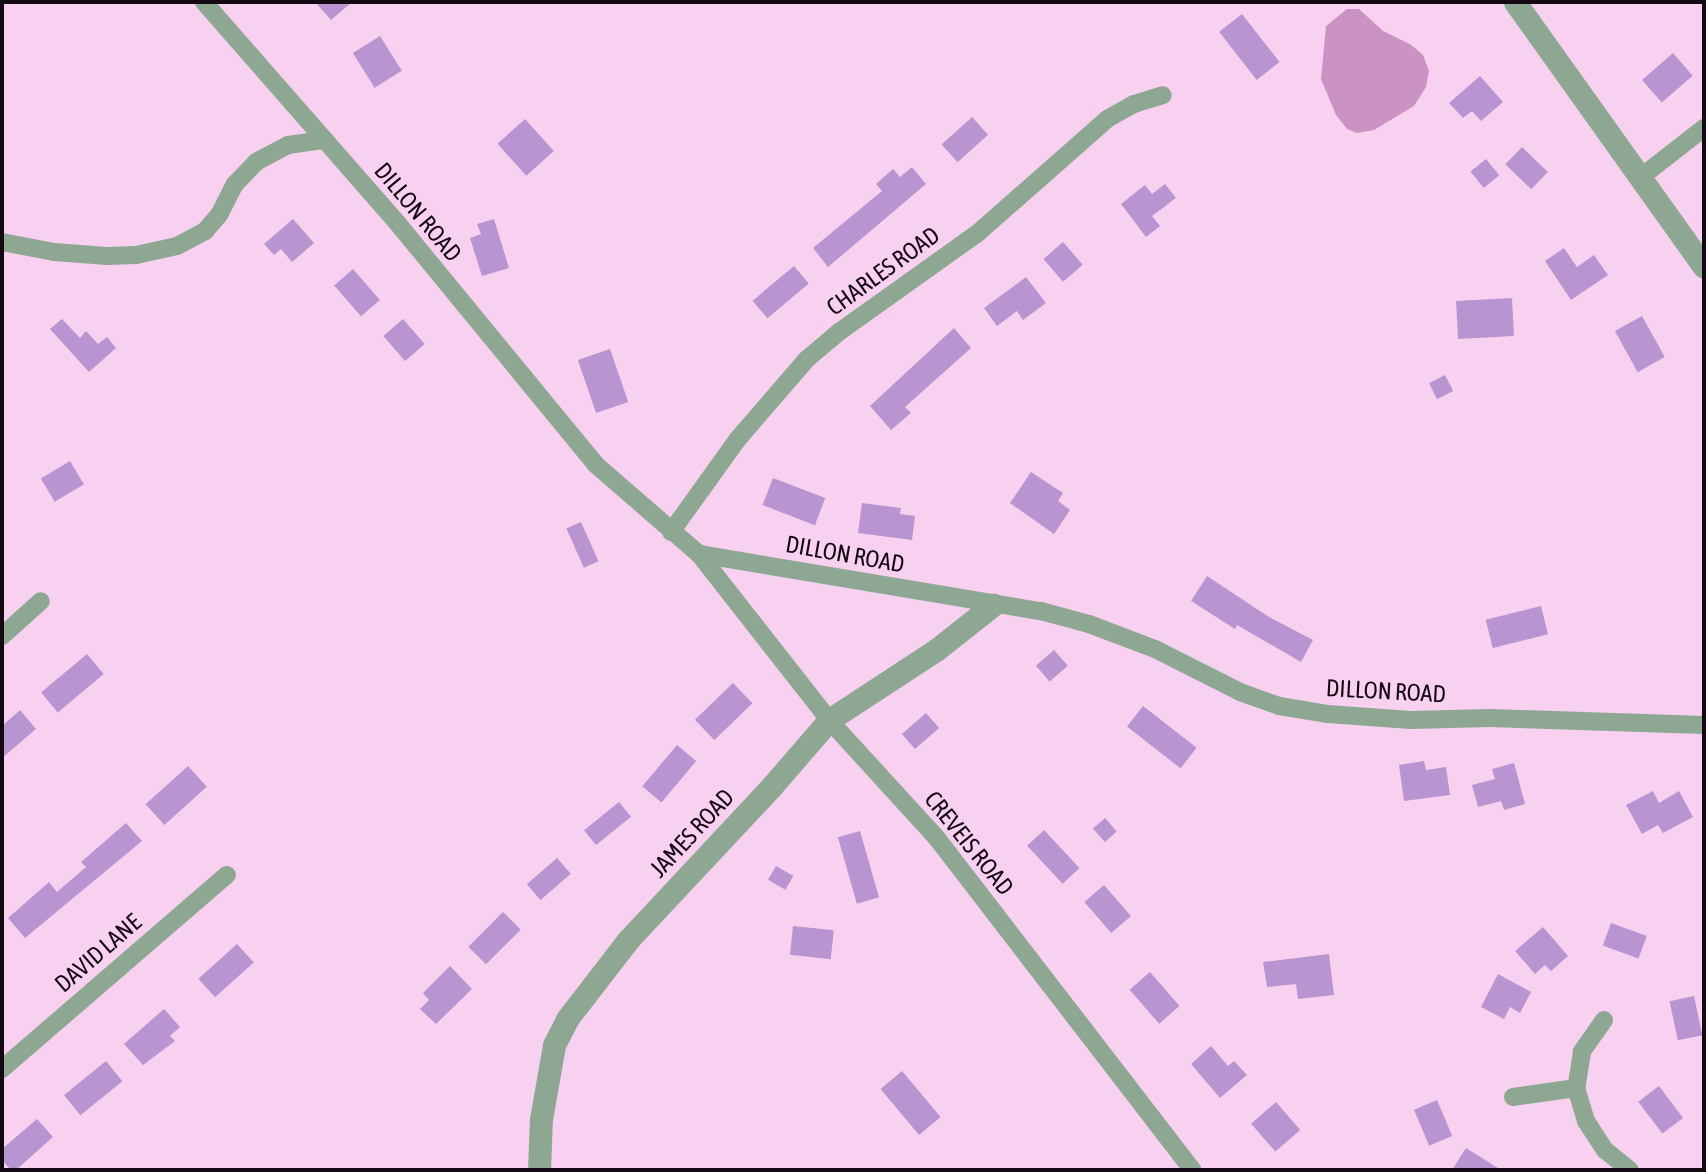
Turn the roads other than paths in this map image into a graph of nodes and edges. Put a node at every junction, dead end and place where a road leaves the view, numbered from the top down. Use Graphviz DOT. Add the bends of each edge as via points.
graph roads {
  1 [pos="204,2"];
  2 [pos="1515,2"];
  3 [pos="1163,94"];
  4 [pos="1704,128"];
  5 [pos="325,140"];
  6 [pos="1641,177"];
  7 [pos="2,242"];
  8 [pos="1704,267"];
  9 [pos="671,532"];
  10 [pos="699,554"];
  11 [pos="41,601"];
  12 [pos="993,605"];
  13 [pos="2,636"];
  14 [pos="829,720"];
  15 [pos="1704,725"];
  16 [pos="227,875"];
  17 [pos="1604,1020"];
  18 [pos="2,1069"];
  19 [pos="1576,1088"];
  20 [pos="1513,1097"];
  21 [pos="539,1170"];
  22 [pos="1192,1170"];
  23 [pos="1630,1170"];
  1 -- 5 [label="street, DILLON ROAD"];
  2 -- 6 [label="street"];
  3 -- 9 [label="street, CHARLES ROAD" via="1107,119 979,232 807,359 737,440"];
  4 -- 6 [label="street"];
  5 -- 7 [label="street" via="288,145 256,162 235,184 205,231 177,246 107,256"];
  5 -- 9 [label="street, DILLON ROAD" via="594,464"];
  6 -- 8 [label="street"];
  9 -- 10 [label="street, DILLON ROAD"];
  10 -- 12 [label="street, DILLON ROAD"];
  10 -- 14 [label="street, CREVEIS ROAD"];
  11 -- 13 [label="street"];
  12 -- 14 [label="street, JAMES ROAD" via="936,650"];
  12 -- 15 [label="street, DILLON ROAD" via="1089,624 1156,649 1240,692 1279,706 1411,720"];
  14 -- 21 [label="street, JAMES ROAD" via="628,940 566,1019 547,1070"];
  14 -- 22 [label="street, CREVEIS ROAD" via="936,837"];
  16 -- 18 [label="street, DAVID LANE"];
  17 -- 19 [label="street" via="1582,1052"];
  19 -- 20 [label="street"];
  19 -- 23 [label="street" via="1586,1121 1605,1150"];
}
